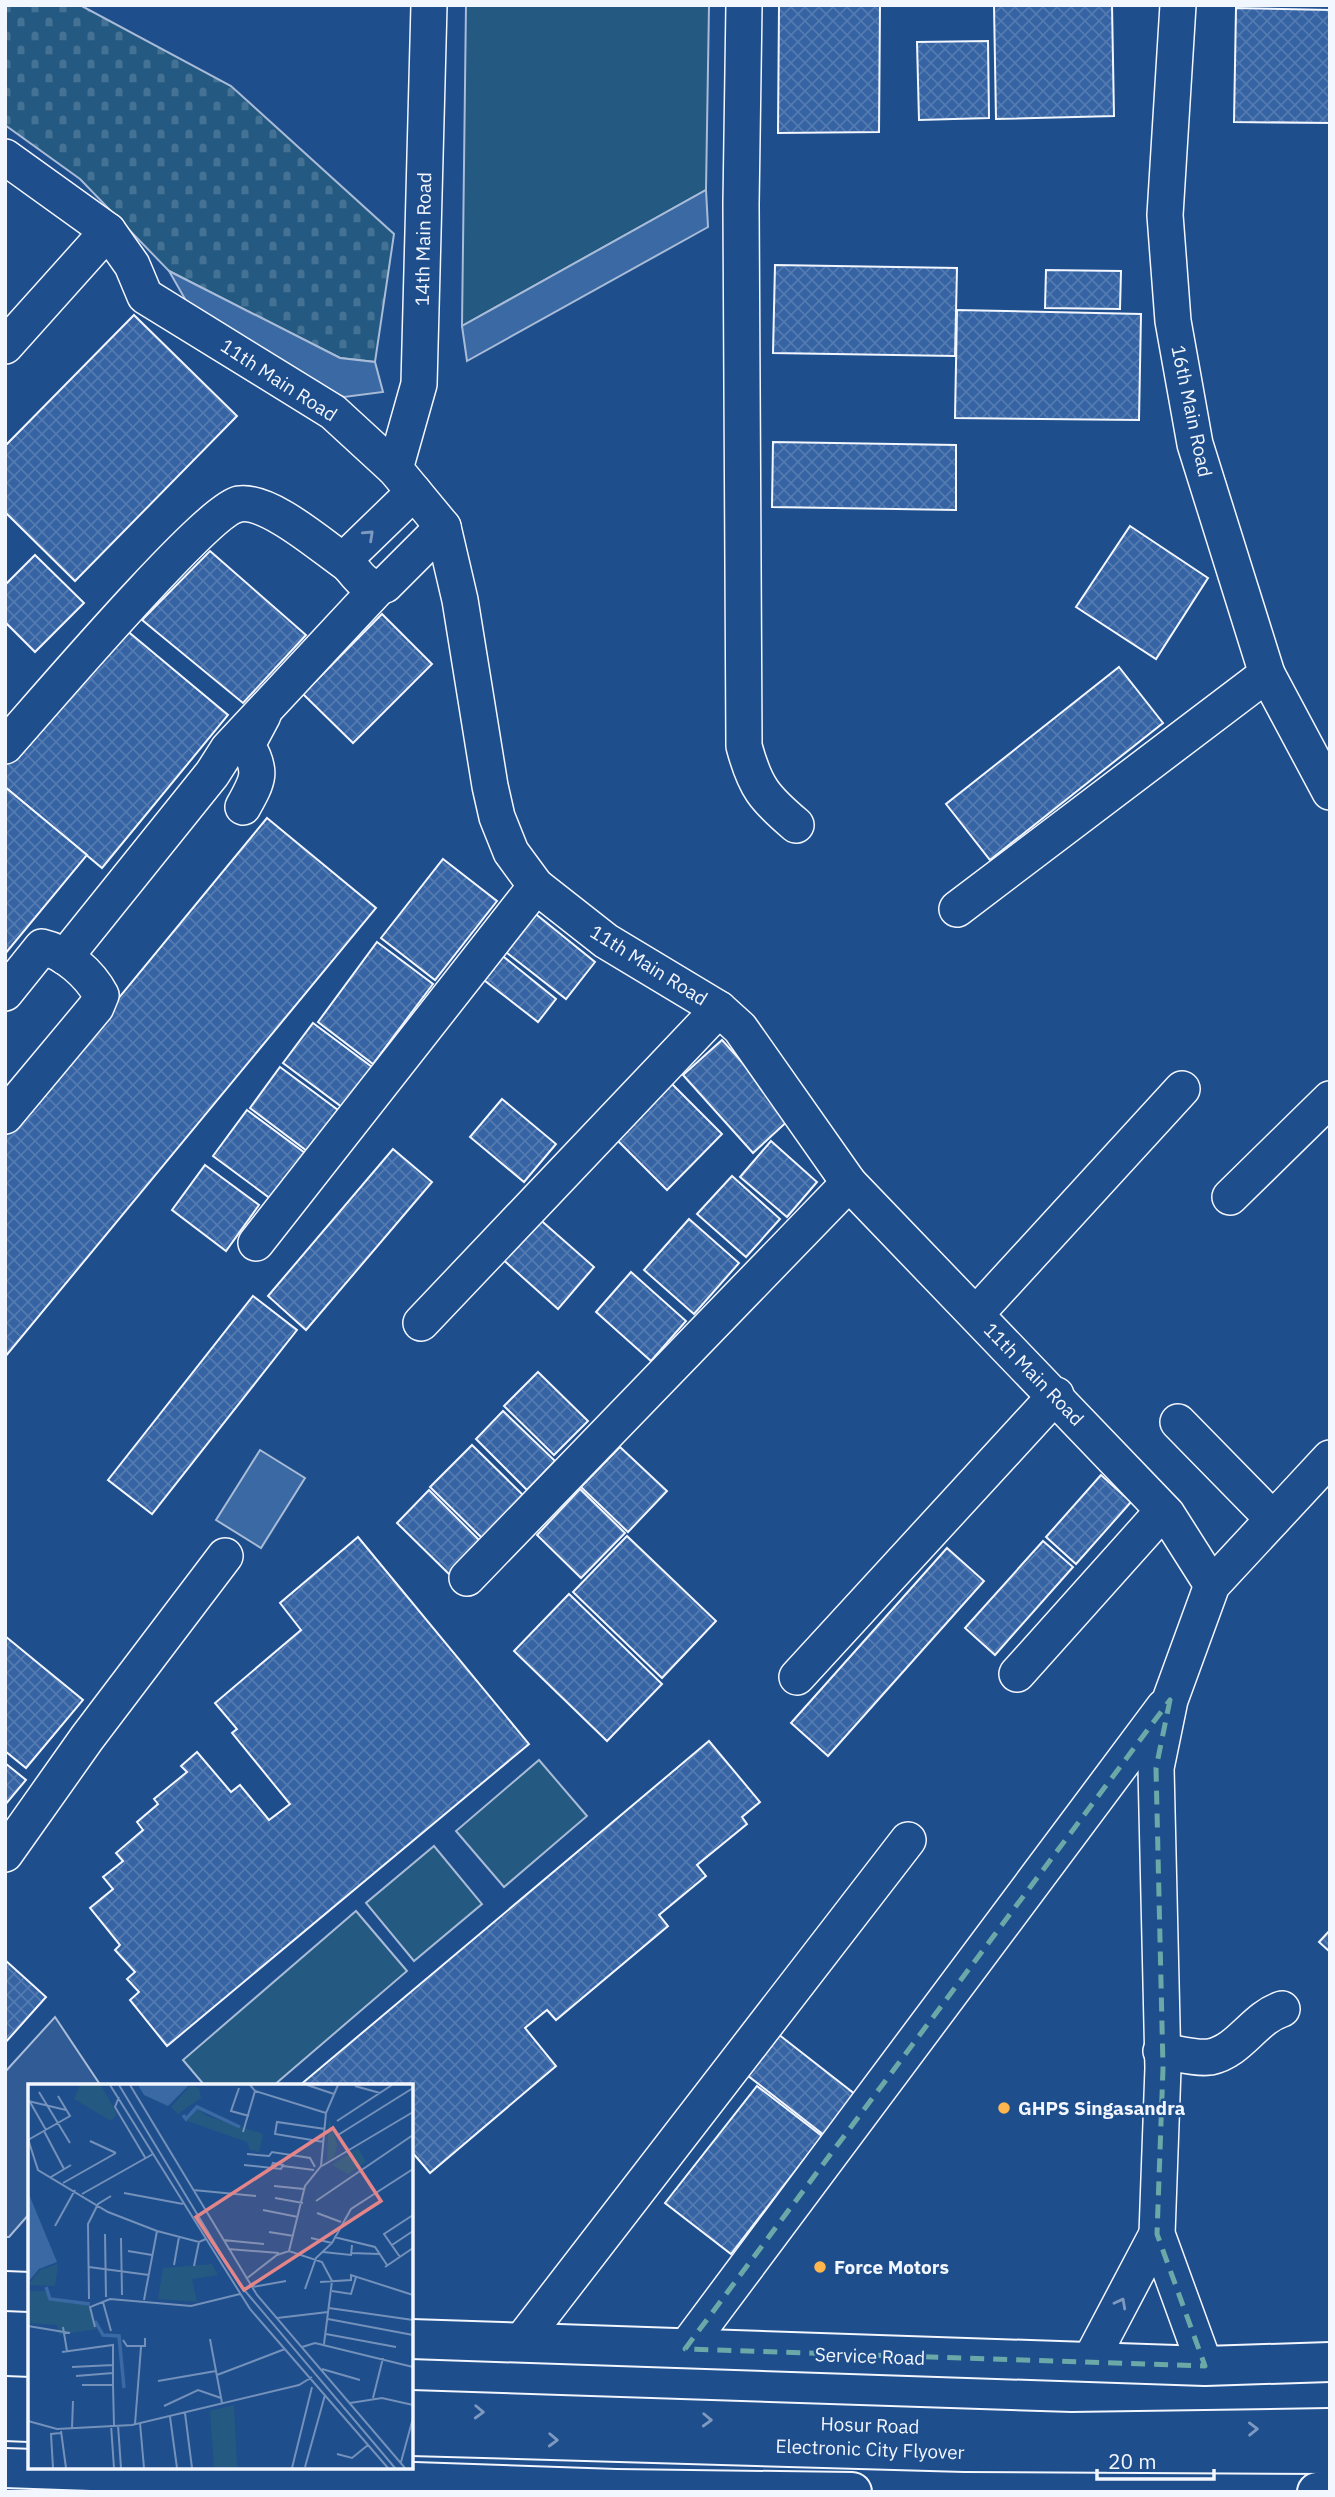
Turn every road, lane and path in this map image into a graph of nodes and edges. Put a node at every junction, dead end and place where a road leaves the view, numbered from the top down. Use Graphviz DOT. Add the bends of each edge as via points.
graph roads {
  1 [pos="429,5"];
  2 [pos="744,5"];
  3 [pos="1178,5"];
  4 [pos="5,157"];
  5 [pos="108,231"];
  6 [pos="5,346"];
  7 [pos="405,481"];
  8 [pos="443,527"];
  9 [pos="349,565"];
  10 [pos="378,588"];
  11 [pos="1267,674"];
  12 [pos="270,703"];
  13 [pos="5,746"];
  14 [pos="1330,792"];
  15 [pos="243,807"];
  16 [pos="796,825"];
  17 [pos="536,886"];
  18 [pos="957,909"];
  19 [pos="65,957"];
  20 [pos="5,993"];
  21 [pos="719,1009"];
  22 [pos="1182,1088"];
  23 [pos="1330,1099"];
  24 [pos="5,1116"];
  25 [pos="849,1183"];
  26 [pos="1230,1197"];
  27 [pos="256,1243"];
  28 [pos="975,1314"];
  29 [pos="421,1324"];
  30 [pos="1056,1395"];
  31 [pos="1178,1422"];
  32 [pos="1330,1458"];
  33 [pos="1163,1511"];
  34 [pos="1273,1519"];
  35 [pos="225,1556"];
  36 [pos="467,1578"];
  37 [pos="1212,1585"];
  38 [pos="1017,1674"];
  39 [pos="797,1677"];
  40 [pos="1170,1700"];
  41 [pos="908,1840"];
  42 [pos="5,1854"];
  43 [pos="1282,2009"];
  44 [pos="1161,2050"];
  45 [pos="1157,2234"];
  46 [pos="5,2291"];
  47 [pos="28,2292"];
  48 [pos="413,2339"];
  49 [pos="520,2343"];
  50 [pos="685,2349"];
  51 [pos="1330,2362"];
  52 [pos="1089,2363"];
  53 [pos="1205,2366"];
  54 [pos="5,2396"];
  55 [pos="28,2397"];
  56 [pos="413,2410"];
  57 [pos="5,2421"];
  58 [pos="28,2422"];
  59 [pos="1330,2428"];
  60 [pos="413,2436"];
  61 [pos="1330,2454"];
  62 [pos="5,2468"];
  63 [pos="28,2469"];
  64 [pos="34,2469"];
  65 [pos="1330,2491"];
  66 [pos="852,2492"];
  67 [pos="1317,2492"];
  1 -- 7 [label="street, 14th Main Road" via="419,378"];
  2 -- 16 [label="street" via="744,746 752,779 771,804"];
  3 -- 11 [label="street, 16th Main Road" via="1166,215 1173,321 1195,444"];
  4 -- 5 [label="street, 11th Main Road"];
  5 -- 6 [label="street"];
  5 -- 7 [label="street, 11th Main Road" via="138,281 333,412"];
  7 -- 8 [label="street, 11th Main Road"];
  9 -- 7 [label="street, one-way" via="349,555"];
  8 -- 10 [label="street"];
  8 -- 17 [label="street, 11th Main Road" via="497,817 511,852"];
  9 -- 10 [label="street" via="367,585"];
  9 -- 13 [label="street" via="258,505 237,504 218,515 184,548"];
  10 -- 12 [label="street"];
  11 -- 14 [label="street, 16th Main Road"];
  11 -- 18 [label="street"];
  12 -- 15 [label="street" via="247,745 258,773"];
  12 -- 19 [label="street" via="228,749 224,766"];
  17 -- 21 [label="street, 11th Main Road" via="606,941"];
  17 -- 27 [label="street"];
  19 -- 20 [label="street" via="42,947"];
  19 -- 24 [label="street" via="101,995 96,1007"];
  21 -- 25 [label="street, 11th Main Road" via="740,1028"];
  21 -- 29 [label="street"];
  22 -- 28 [label="street"];
  23 -- 26 [label="street"];
  25 -- 28 [label="street, 11th Main Road"];
  25 -- 36 [label="street"];
  28 -- 30 [label="street, 11th Main Road"];
  30 -- 33 [label="street, 11th Main Road"];
  30 -- 39 [label="street"];
  31 -- 34 [label="street"];
  32 -- 34 [label="street"];
  33 -- 37 [label="street, 11th Main Road"];
  33 -- 38 [label="street"];
  34 -- 37 [label="street"];
  35 -- 42 [label="street"];
  37 -- 40 [label="street"];
  40 -- 44 [label="street" via="1156,1768"];
  40 -- 50 [label="street"];
  41 -- 49 [label="street"];
  43 -- 44 [label="street" via="1267,2014 1228,2051 1208,2057"];
  44 -- 45 [label="street"];
  52 -- 45 [label="street, one-way"];
  45 -- 53 [label="street"];
  46 -- 47 [label="main road"];
  48 -- 49 [label="main road, Service Road"];
  49 -- 50 [label="main road, Service Road"];
  50 -- 52 [label="main road, Service Road"];
  51 -- 53 [label="main road, Service Road"];
  52 -- 53 [label="main road, Service Road"];
  54 -- 55 [label="main road"];
  56 -- 59 [label="main road, Hosur Road, one-way" via="1071,2432"];
  57 -- 58 [label="main road"];
  60 -- 61 [label="main road, Electronic City Flyover, one-way" via="965,2452"];
  62 -- 63 [label="main road"];
  64 -- 66 [label="main road" via="616,2489"];
  65 -- 67 [label="main road"];
}
